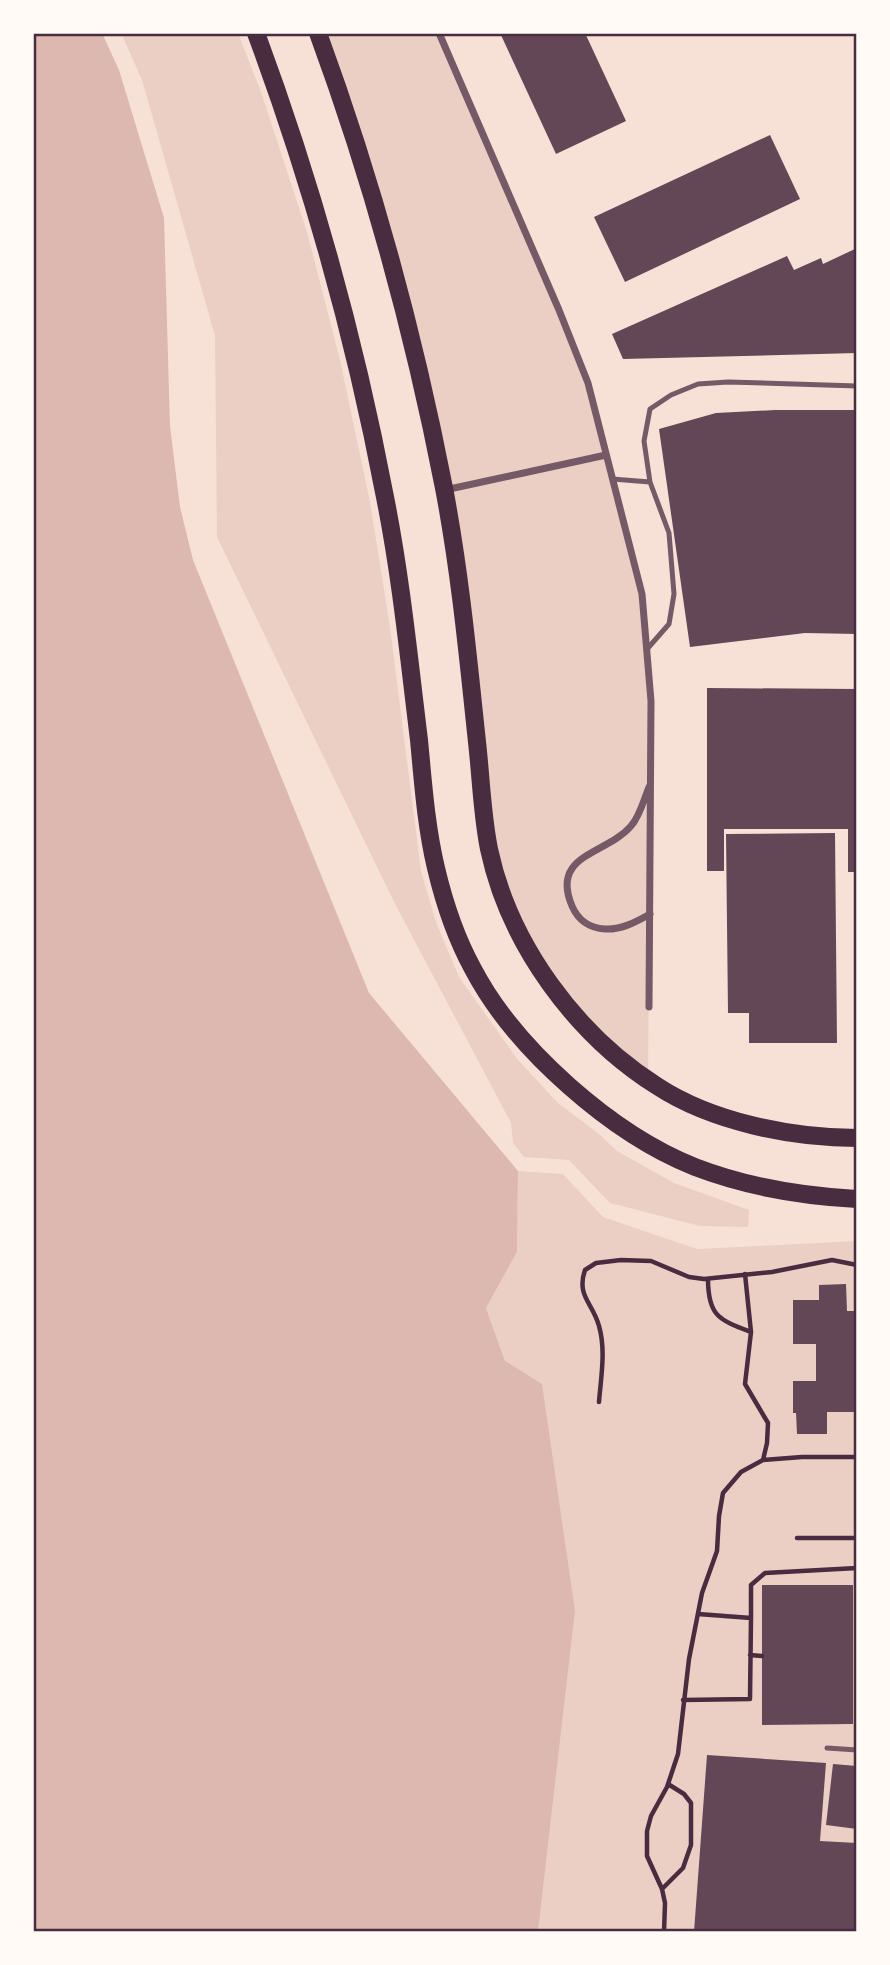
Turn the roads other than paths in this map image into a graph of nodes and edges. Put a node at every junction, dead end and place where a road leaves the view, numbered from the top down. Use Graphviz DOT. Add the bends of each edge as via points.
graph roads {
  1 [pos="256,33"];
  2 [pos="318,33"];
  3 [pos="439,33"];
  4 [pos="857,386"];
  5 [pos="606,454"];
  6 [pos="612,479"];
  7 [pos="650,482"];
  8 [pos="444,490"];
  9 [pos="648,648"];
  10 [pos="650,784"];
  11 [pos="650,914"];
  12 [pos="649,1007"];
  13 [pos="857,1138"];
  14 [pos="857,1199"];
  15 [pos="827,1748"];
  16 [pos="857,1750"];
  1 -- 14 [label="main road" via="321,226 355,356 386,498 436,868 473,970 502,1012 563,1080 644,1142 737,1181 798,1194"];
  2 -- 8 [label="main road" via="415,353"];
  3 -- 5 [label="street" via="588,383"];
  4 -- 7 [label="lane" via="708,383 671,395 650,409 644,441"];
  5 -- 6 [label="street"];
  5 -- 8 [label="street"];
  6 -- 7 [label="lane"];
  6 -- 9 [label="street" via="642,594"];
  7 -- 9 [label="lane" via="669,533 674,594 669,624"];
  8 -- 13 [label="main road" via="463,613 489,850 518,929 541,970 601,1042 657,1087 705,1111 749,1123 799,1135"];
  9 -- 10 [label="street"];
  10 -- 11 [label="street"];
  10 -- 11 [label="street" via="633,824 576,863 566,888 575,913 596,928 619,928"];
  11 -- 12 [label="street"];
  15 -- 16 [label="lane"];
}
